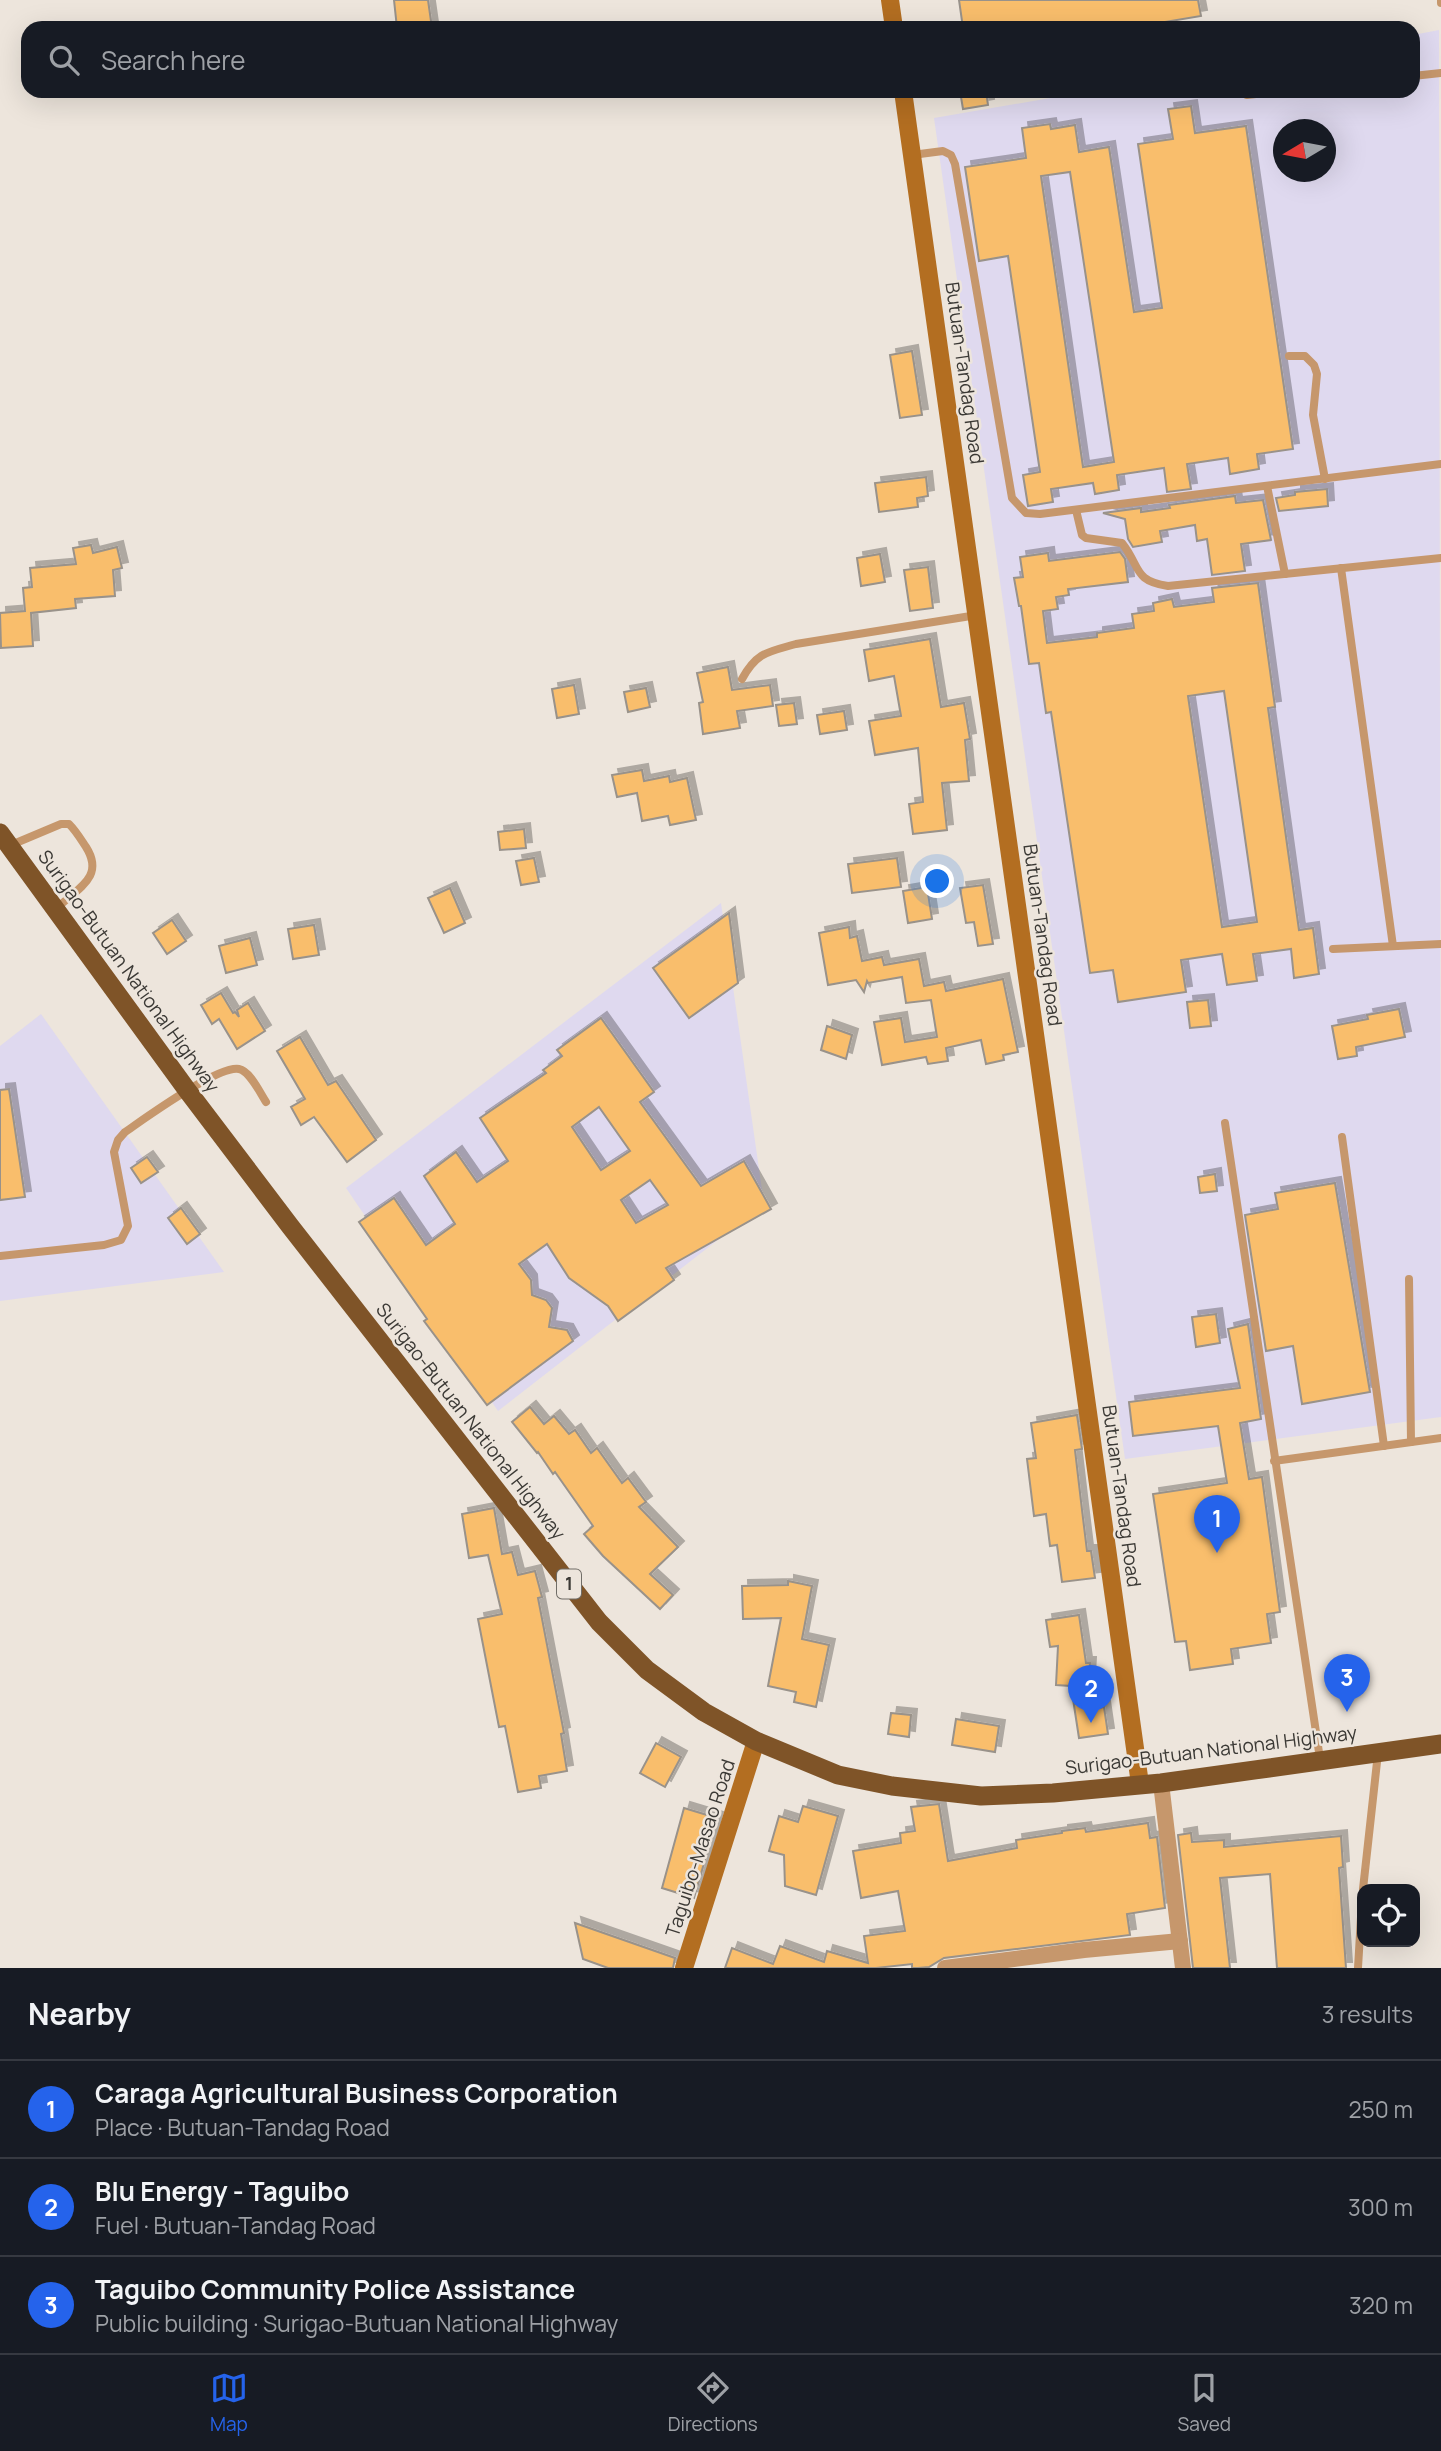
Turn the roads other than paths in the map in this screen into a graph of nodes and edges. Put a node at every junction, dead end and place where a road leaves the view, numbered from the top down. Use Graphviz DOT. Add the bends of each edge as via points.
graph roads {
  1 [pos="890,0"];
  2 [pos="893,21"];
  3 [pos="1441,73"];
  4 [pos="1420,75"];
  5 [pos="904,98"];
  6 [pos="912,155"];
  7 [pos="1289,356"];
  8 [pos="1441,464"];
  9 [pos="1325,478"];
  10 [pos="1268,486"];
  11 [pos="1076,510"];
  12 [pos="1441,558"];
  13 [pos="1341,568"];
  14 [pos="1285,574"];
  15 [pos="977,615"];
  16 [pos="741,678"];
  17 [pos="5,839"];
  18 [pos="55,910"];
  19 [pos="1441,944"];
  20 [pos="1393,946"];
  21 [pos="1333,949"];
  22 [pos="187,1090"];
  23 [pos="266,1102"];
  24 [pos="1225,1124"];
  25 [pos="1342,1138"];
  26 [pos="0,1256"];
  27 [pos="1409,1279"];
  28 [pos="1441,1438"];
  29 [pos="1411,1442"];
  30 [pos="1384,1446"];
  31 [pos="1274,1461"];
  32 [pos="756,1741"];
  33 [pos="1441,1744"];
  34 [pos="1378,1753"];
  35 [pos="1320,1759"];
  36 [pos="1161,1783"];
  37 [pos="1140,1784"];
  38 [pos="1364,1884"];
  39 [pos="1180,1941"];
  40 [pos="1359,1947"];
  41 [pos="684,1968"];
  42 [pos="945,1968"];
  43 [pos="1183,1968"];
  44 [pos="1358,1968"];
  1 -- 2 [label="main road"];
  3 -- 4 [label="lane"];
  5 -- 6 [label="main road, Butuan-Tandag Road"];
  6 -- 11 [label="lane" via="943,151 955,164 1012,498 1026,513"];
  6 -- 15 [label="main road, Butuan-Tandag Road"];
  7 -- 9 [label="lane" via="1305,356 1317,374 1313,415"];
  8 -- 9 [label="lane"];
  9 -- 10 [label="lane"];
  10 -- 11 [label="lane"];
  10 -- 14 [label="lane"];
  11 -- 14 [label="lane" via="1082,535 1122,543 1143,579 1152,584"];
  12 -- 13 [label="lane"];
  13 -- 14 [label="lane"];
  13 -- 20 [label="lane"];
  15 -- 16 [label="lane" via="769,651 752,661"];
  15 -- 37 [label="main road, Butuan-Tandag Road"];
  17 -- 18 [label="highway, Surigao-Butuan National Highway / 1"];
  17 -- 18 [label="lane" via="61,824 69,824 75,831 93,858 94,868 91,877"];
  18 -- 22 [label="highway, Surigao-Butuan National Highway / 1"];
  19 -- 20 [label="lane"];
  20 -- 21 [label="lane"];
  22 -- 23 [label="lane" via="239,1069"];
  22 -- 26 [label="lane" via="118,1140 114,1152 128,1226 121,1240"];
  22 -- 32 [label="highway, Surigao-Butuan National Highway / 1" via="598,1622 647,1670 704,1712"];
  24 -- 31 [label="lane"];
  25 -- 30 [label="lane"];
  27 -- 29 [label="lane"];
  28 -- 29 [label="lane"];
  29 -- 30 [label="lane"];
  30 -- 31 [label="lane"];
  31 -- 35 [label="lane"];
  32 -- 37 [label="highway, Surigao-Butuan National Highway / 1" via="838,1775 917,1789 981,1796"];
  32 -- 41 [label="main road, Taguibo-Masao Road"];
  33 -- 34 [label="highway, Surigao-Butuan National Highway / 1"];
  34 -- 35 [label="highway, Surigao-Butuan National Highway / 1"];
  34 -- 38 [label="lane"];
  35 -- 36 [label="highway, Surigao-Butuan National Highway / 1"];
  36 -- 37 [label="highway, Surigao-Butuan National Highway / 1"];
  36 -- 39 [label="street"];
  39 -- 42 [label="street"];
  39 -- 43 [label="street"];
  40 -- 44 [label="lane"];
}
